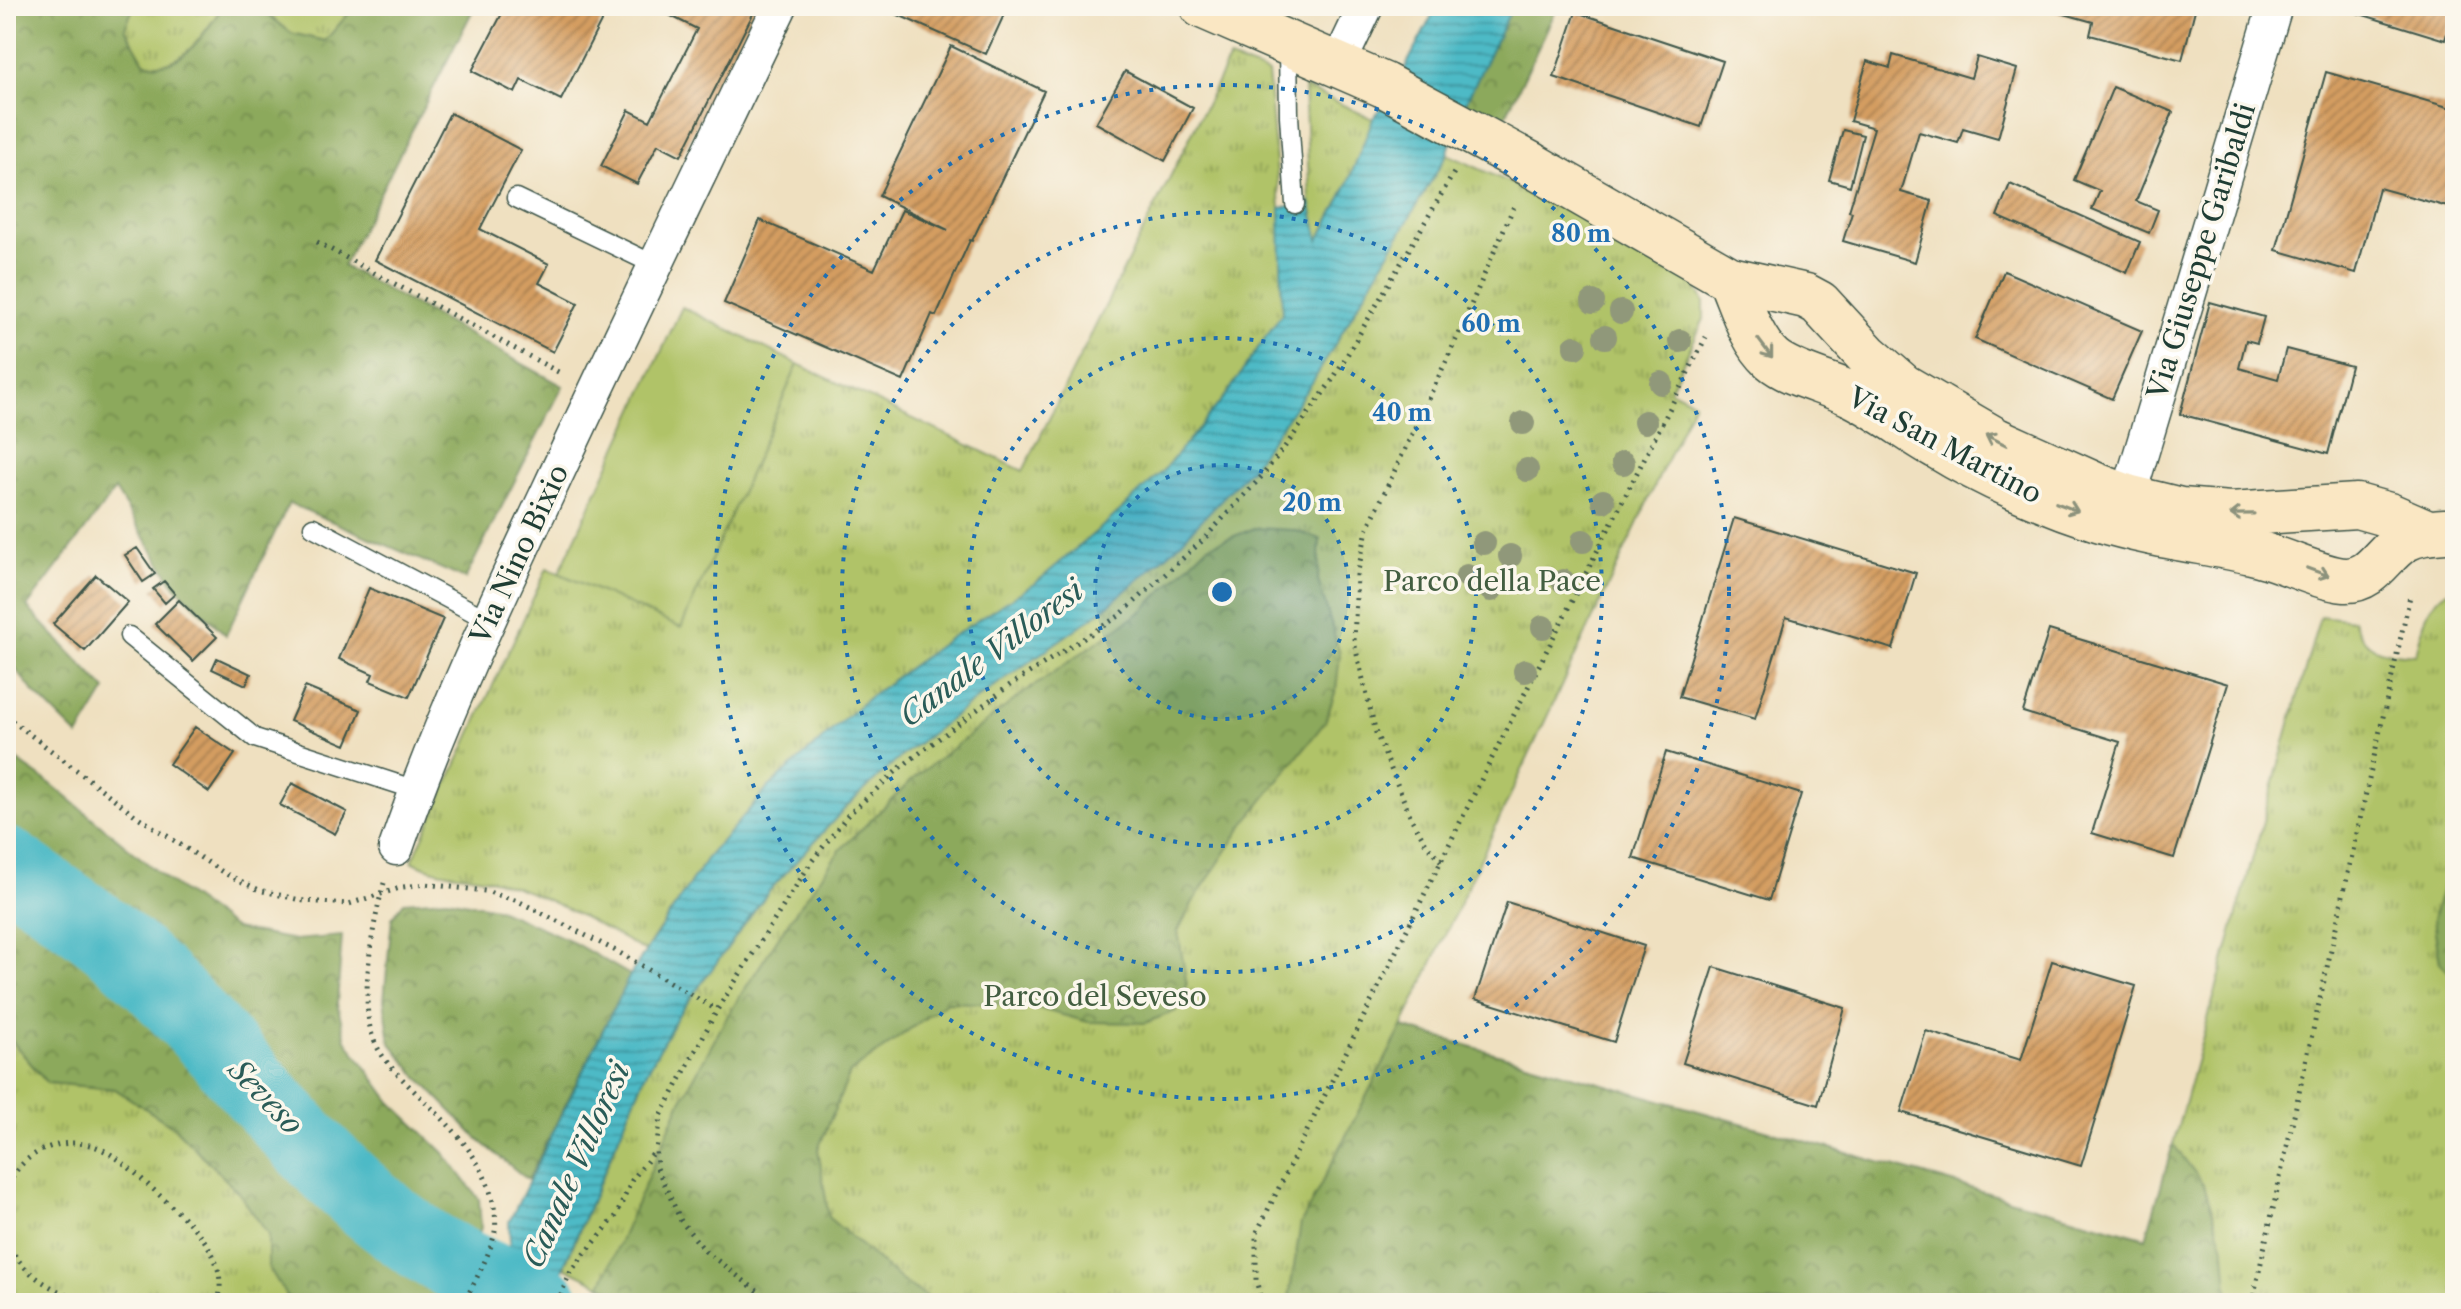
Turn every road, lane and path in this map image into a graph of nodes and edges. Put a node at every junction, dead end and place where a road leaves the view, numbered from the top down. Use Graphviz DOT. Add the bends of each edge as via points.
graph roads {
  1 [pos="780,6"];
  2 [pos="1202,6"];
  3 [pos="1366,6"];
  4 [pos="2275,6"];
  5 [pos="1288,43"];
  6 [pos="1338,65"];
  7 [pos="1460,146"];
  8 [pos="1532,165"];
  9 [pos="516,198"];
  10 [pos="1295,204"];
  11 [pos="317,242"];
  12 [pos="655,265"];
  13 [pos="1730,279"];
  14 [pos="1709,332"];
  15 [pos="595,392"];
  16 [pos="2128,497"];
  17 [pos="313,527"];
  18 [pos="2441,531"];
  19 [pos="2412,587"];
  20 [pos="488,620"];
  21 [pos="129,636"];
  22 [pos="6,716"];
  23 [pos="416,790"];
  24 [pos="396,848"];
  25 [pos="1441,861"];
  26 [pos="380,896"];
  27 [pos="717,1010"];
  28 [pos="656,1150"];
  29 [pos="6,1192"];
  30 [pos="6,1241"];
  31 [pos="83,1303"];
  32 [pos="218,1303"];
  33 [pos="464,1303"];
  34 [pos="557,1303"];
  35 [pos="778,1303"];
  36 [pos="1262,1303"];
  37 [pos="2252,1303"];
  1 -- 12 [label="street, Via Nino Bixio"];
  2 -- 5 [label="street, Via San Martino"];
  3 -- 6 [label="street"];
  4 -- 16 [label="street, Via Giuseppe Garibaldi"];
  5 -- 6 [label="street, Via San Martino"];
  5 -- 10 [label="lane"];
  6 -- 7 [label="street, Via San Martino" via="1384,85"];
  7 -- 8 [label="street, Via San Martino"];
  7 -- 27 [label="path" via="1333,379 1262,476 1202,541 1119,616 1010,685 901,767 848,815 812,861"];
  8 -- 13 [label="street, Via San Martino"];
  8 -- 25 [label="path" via="1367,530 1357,575 1354,642 1376,733 1412,820"];
  9 -- 12 [label="lane"];
  11 -- 15 [label="path"];
  12 -- 15 [label="street, Via Nino Bixio"];
  16 -- 13 [label="street, Via San Martino, one-way" via="2008,446 1941,410 1884,371 1819,303"];
  13 -- 18 [label="street, Via San Martino, one-way" via="1757,339 1773,359 1853,395 1983,471 2098,519 2280,558 2349,580 2376,567 2403,540"];
  14 -- 25 [label="path"];
  15 -- 20 [label="street, Via Nino Bixio"];
  18 -- 16 [label="street, Via San Martino, one-way" via="2357,506 2230,514 2181,510"];
  17 -- 20 [label="lane"];
  19 -- 37 [label="path"];
  20 -- 23 [label="street, Via Nino Bixio"];
  21 -- 23 [label="lane" via="255,738"];
  22 -- 26 [label="path" via="135,815 259,890 349,904"];
  23 -- 24 [label="street, Via Nino Bixio"];
  24 -- 26 [label="path"];
  25 -- 36 [label="path" via="1256,1234"];
  26 -- 27 [label="path" via="425,884 518,901"];
  26 -- 33 [label="path" via="369,974 373,1039 386,1063 466,1142 495,1205 495,1235"];
  27 -- 28 [label="path" via="661,1116"];
  28 -- 34 [label="path" via="632,1180 616,1216 571,1271"];
  28 -- 35 [label="path" via="657,1168 681,1221 705,1251"];
  29 -- 32 [label="path" via="17,1170 33,1155 79,1142 100,1149 122,1161 205,1238 221,1277"];
  30 -- 31 [label="path" via="29,1274"];
}
